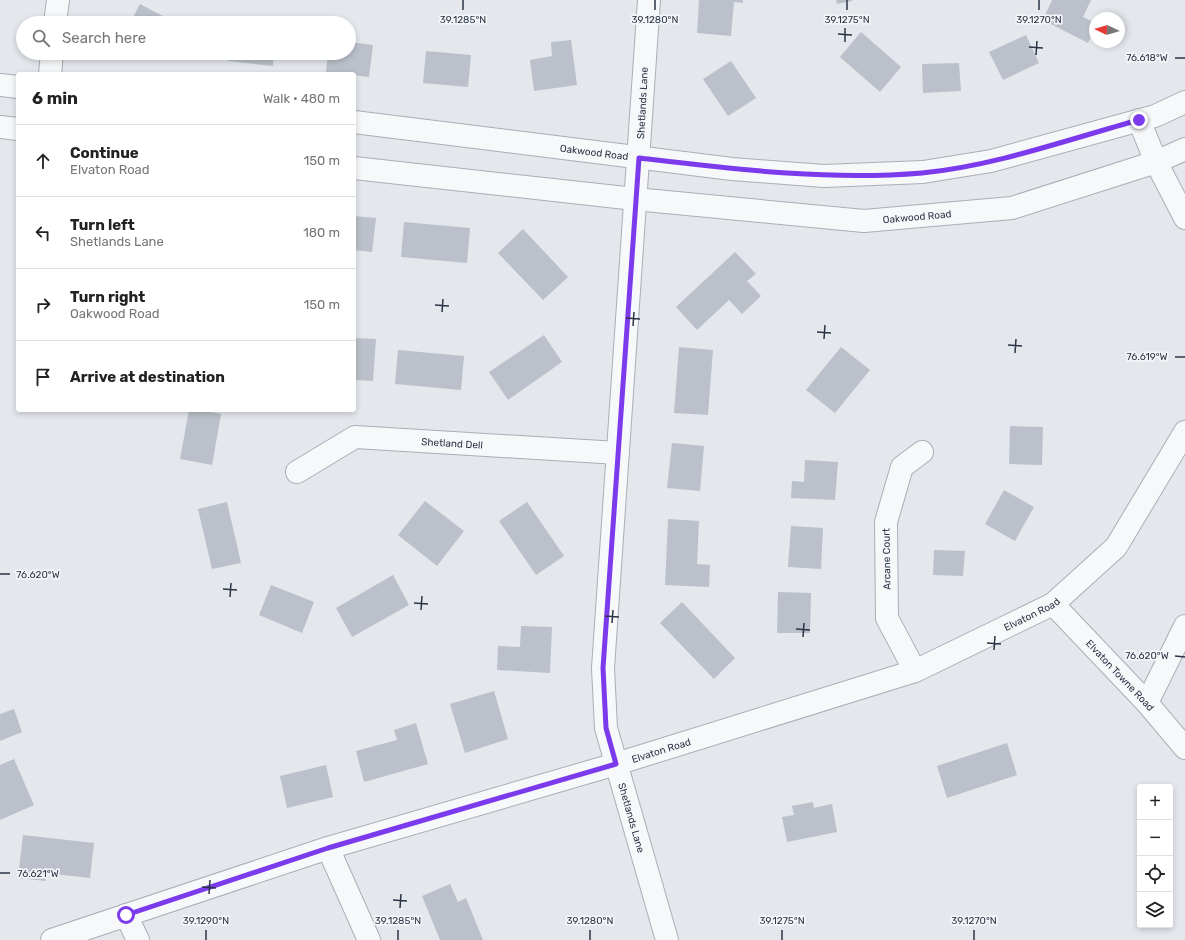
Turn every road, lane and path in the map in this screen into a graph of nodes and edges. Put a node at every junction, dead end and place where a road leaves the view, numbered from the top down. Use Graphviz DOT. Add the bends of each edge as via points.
graph roads {
  1 [pos="58,0"];
  2 [pos="649,0"];
  3 [pos="56,16"];
  4 [pos="51,60"];
  5 [pos="50,72"];
  6 [pos="0,85"];
  7 [pos="16,87"];
  8 [pos="1185,102"];
  9 [pos="1139,120"];
  10 [pos="356,122"];
  11 [pos="0,127"];
  12 [pos="16,129"];
  13 [pos="1185,149"];
  14 [pos="639,158"];
  15 [pos="1156,162"];
  16 [pos="356,168"];
  17 [pos="635,199"];
  18 [pos="1185,218"];
  19 [pos="1185,432"];
  20 [pos="922,452"];
  21 [pos="618,453"];
  22 [pos="297,472"];
  23 [pos="1053,604"];
  24 [pos="1185,626"];
  25 [pos="914,671"];
  26 [pos="1147,703"];
  27 [pos="1185,748"];
  28 [pos="616,764"];
  29 [pos="328,848"];
  30 [pos="126,915"];
  31 [pos="52,940"];
  32 [pos="138,940"];
  33 [pos="369,940"];
  34 [pos="667,940"];
  1 -- 3 [label="street"];
  2 -- 14 [label="street, Shetlands Lane"];
  4 -- 5 [label="street"];
  6 -- 7 [label="street"];
  8 -- 9 [label="street, Oakwood Road" via="1155,116"];
  9 -- 14 [label="street, Oakwood Road" via="990,161 922,172 824,176"];
  9 -- 15 [label="street"];
  10 -- 14 [label="street, Oakwood Road"];
  11 -- 12 [label="street"];
  13 -- 15 [label="street, Oakwood Road"];
  14 -- 17 [label="street, Shetlands Lane"];
  15 -- 17 [label="street, Oakwood Road" via="1012,208 864,221"];
  15 -- 18 [label="street"];
  16 -- 17 [label="street, Oakwood Road"];
  17 -- 21 [label="street, Shetlands Lane"];
  19 -- 23 [label="street, Elvaton Road" via="1116,547"];
  20 -- 25 [label="street, Arcane Court" via="902,468 886,522 888,618"];
  21 -- 22 [label="street, Shetland Dell" via="355,437"];
  21 -- 28 [label="street, Shetlands Lane" via="603,668 606,728"];
  23 -- 25 [label="street, Elvaton Road"];
  23 -- 26 [label="street, Elvaton Towne Road"];
  24 -- 26 [label="street"];
  25 -- 28 [label="street, Elvaton Road"];
  26 -- 27 [label="street, Elvaton Towne Road"];
  28 -- 29 [label="street, Elvaton Road"];
  28 -- 34 [label="street, Shetlands Lane"];
  29 -- 30 [label="street, Elvaton Road"];
  29 -- 33 [label="street"];
  30 -- 31 [label="street, Elvaton Road"];
  30 -- 32 [label="street"];
}
